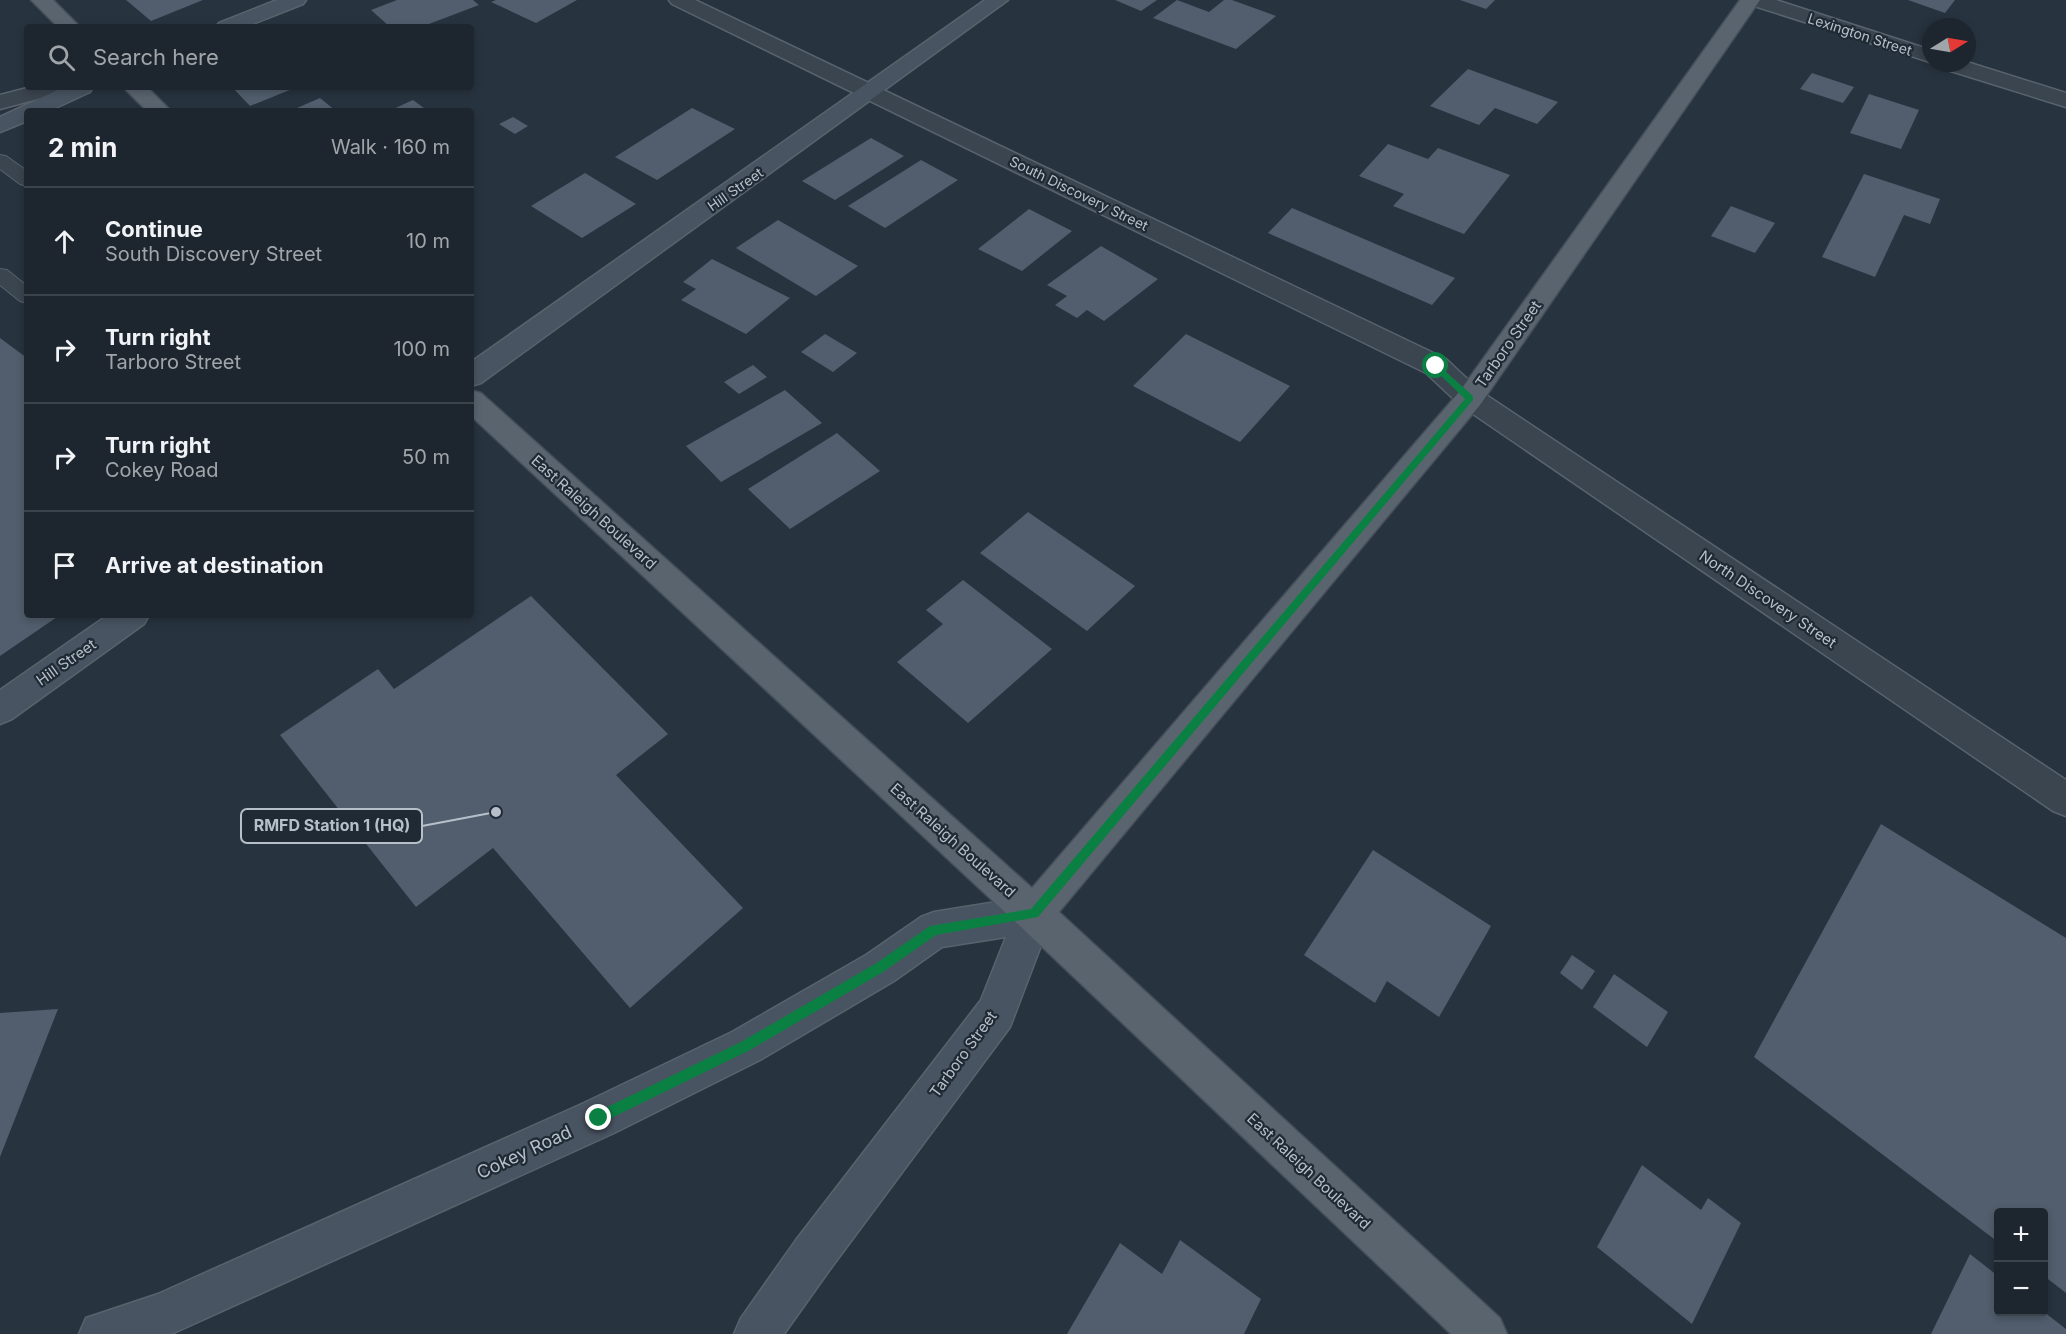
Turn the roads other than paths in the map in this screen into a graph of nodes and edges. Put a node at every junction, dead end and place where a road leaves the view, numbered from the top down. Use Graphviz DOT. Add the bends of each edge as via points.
graph roads {
  1 [pos="41,0"];
  2 [pos="296,0"];
  3 [pos="679,0"];
  4 [pos="998,0"];
  5 [pos="1749,0"];
  6 [pos="1755,0"];
  7 [pos="67,24"];
  8 [pos="234,24"];
  9 [pos="1922,54"];
  10 [pos="1976,71"];
  11 [pos="45,90"];
  12 [pos="75,90"];
  13 [pos="137,90"];
  14 [pos="870,93"];
  15 [pos="2066,100"];
  16 [pos="0,102"];
  17 [pos="37,108"];
  18 [pos="157,108"];
  19 [pos="24,114"];
  20 [pos="0,125"];
  21 [pos="0,160"];
  22 [pos="24,178"];
  23 [pos="0,275"];
  24 [pos="24,294"];
  25 [pos="474,374"];
  26 [pos="1470,398"];
  27 [pos="474,403"];
  28 [pos="129,618"];
  29 [pos="0,709"];
  30 [pos="2066,800"];
  31 [pos="1034,914"];
  32 [pos="102,1334"];
  33 [pos="757,1334"];
  34 [pos="1484,1334"];
  1 -- 7 [label="main road"];
  2 -- 8 [label="street"];
  3 -- 14 [label="street, South Discovery Street"];
  4 -- 14 [label="street, Hill Street"];
  5 -- 26 [label="main road, Tarboro Street"];
  6 -- 9 [label="street, Lexington Street"];
  10 -- 15 [label="street"];
  11 -- 16 [label="street"];
  12 -- 17 [label="street"];
  13 -- 18 [label="main road"];
  14 -- 25 [label="street, Hill Street"];
  14 -- 26 [label="street, South Discovery Street" via="1436,366"];
  19 -- 20 [label="street"];
  21 -- 22 [label="lane"];
  23 -- 24 [label="lane"];
  26 -- 30 [label="street, North Discovery Street"];
  26 -- 31 [label="main road, Tarboro Street"];
  27 -- 31 [label="main road, East Raleigh Boulevard"];
  28 -- 29 [label="street, Hill Street"];
  31 -- 32 [label="street, Cokey Road" via="934,930 879,968 746,1046 609,1113 162,1315"];
  31 -- 33 [label="street, Tarboro Street" via="996,1013"];
  31 -- 34 [label="main road, East Raleigh Boulevard"];
}
